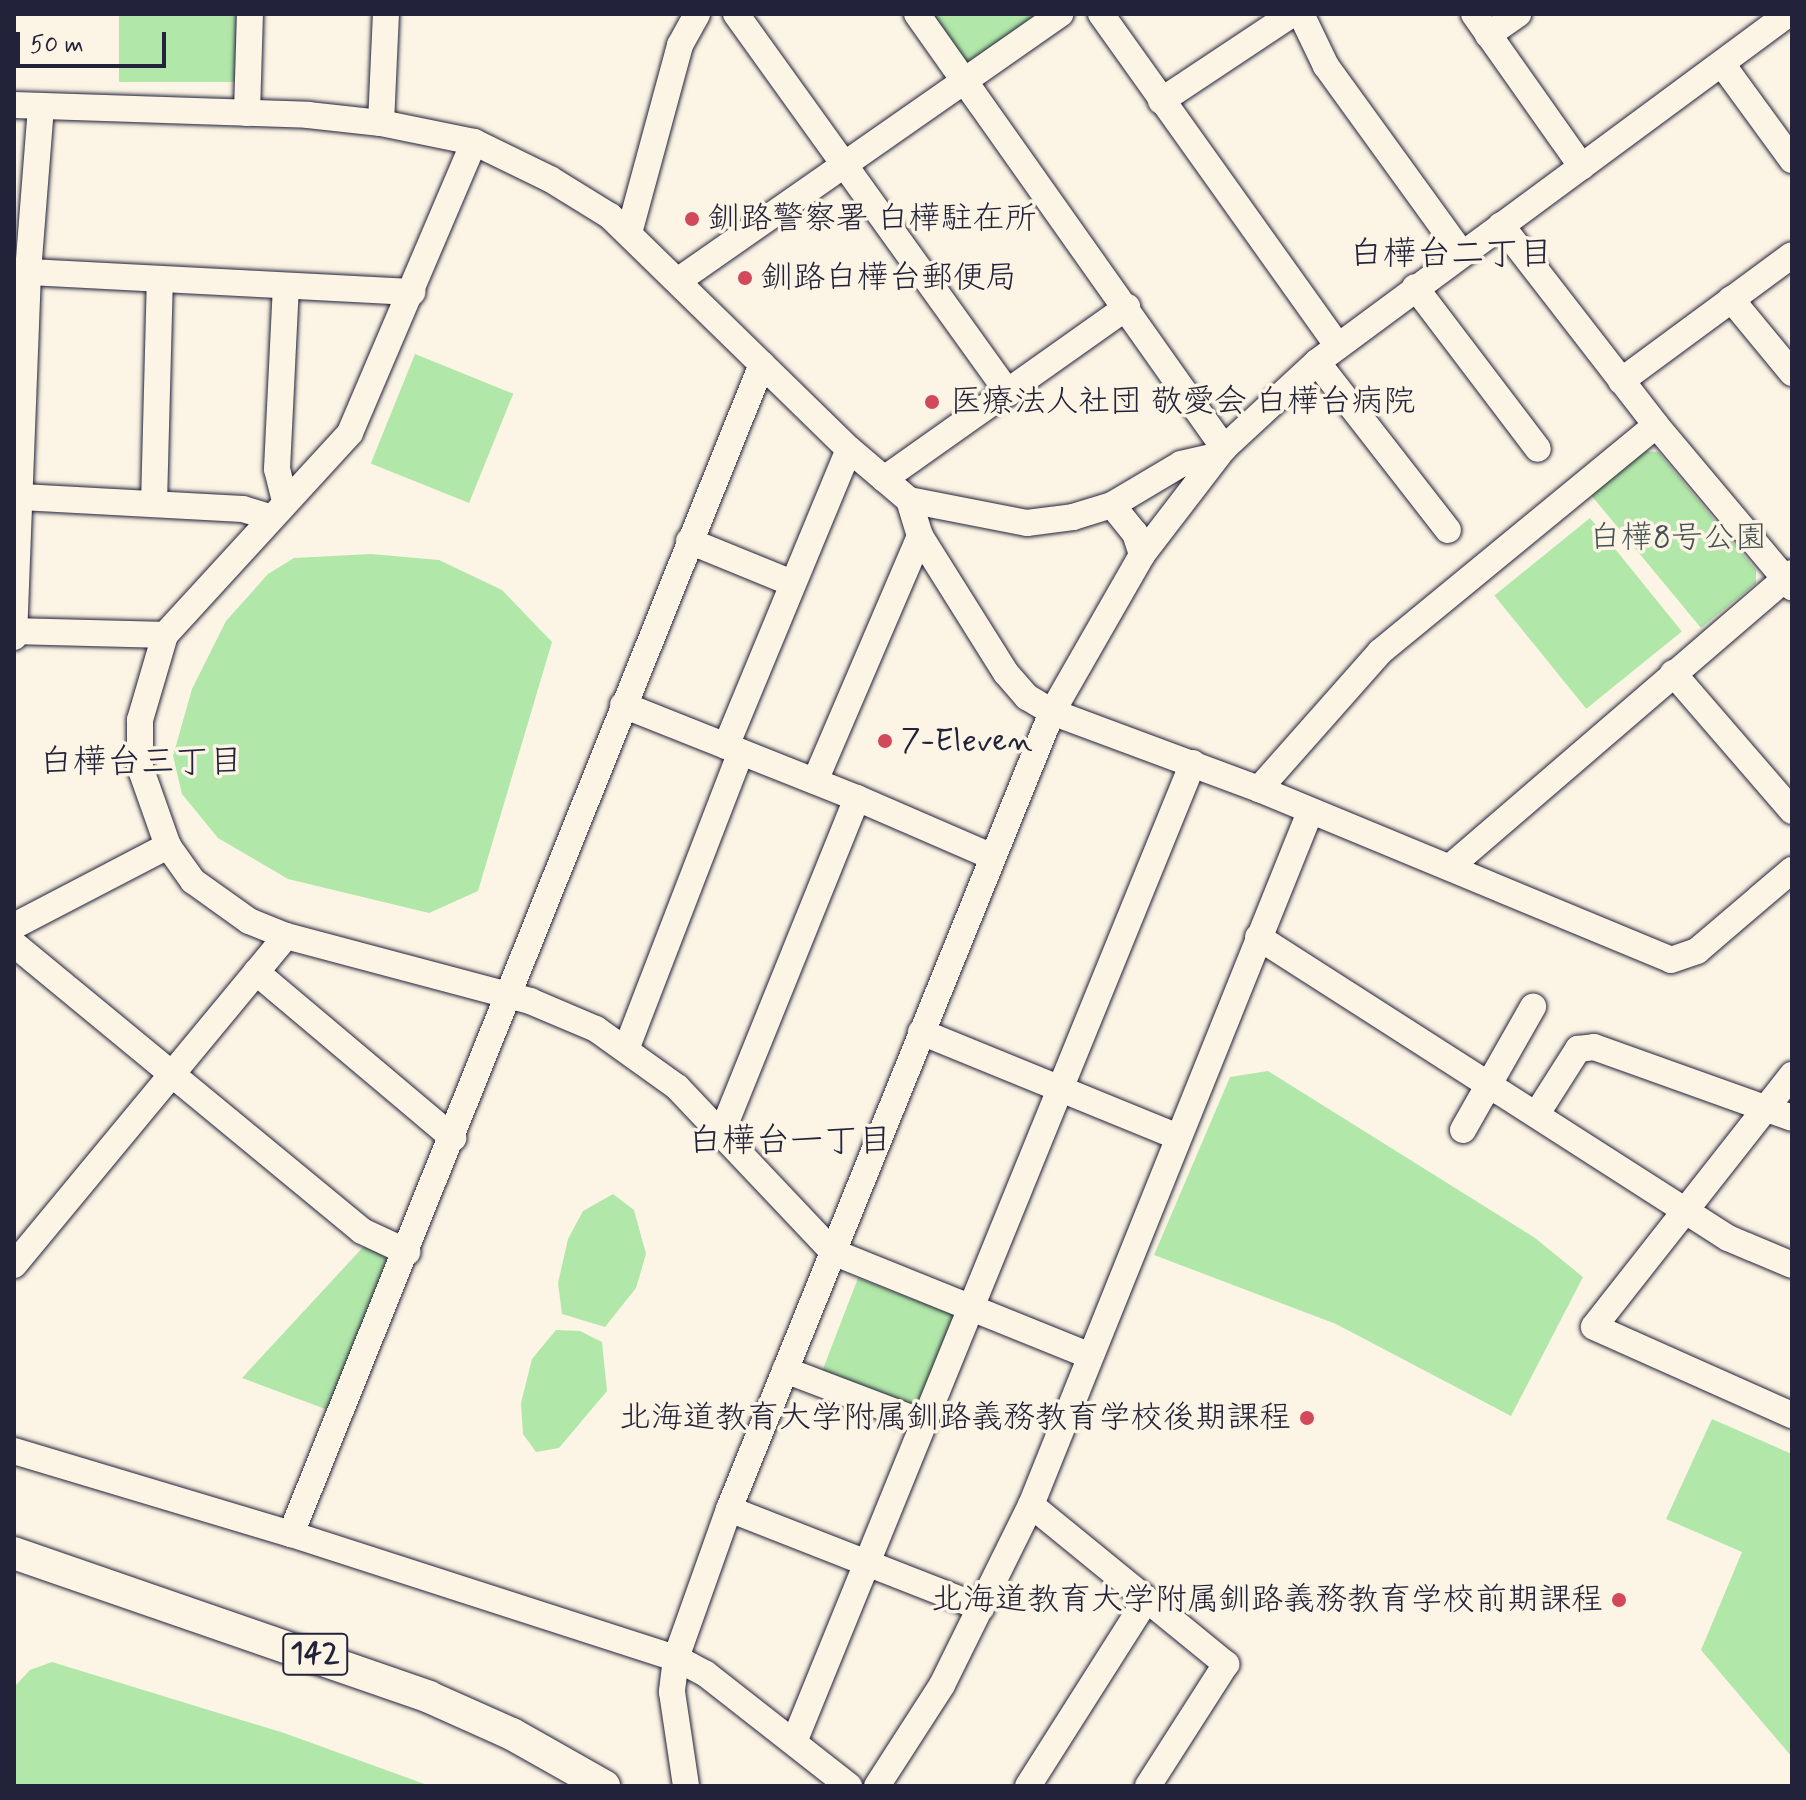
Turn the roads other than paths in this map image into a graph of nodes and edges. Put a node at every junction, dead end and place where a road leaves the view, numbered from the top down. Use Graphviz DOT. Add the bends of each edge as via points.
graph roads {
  1 [pos="250,14"];
  2 [pos="386,14"];
  3 [pos="697,14"];
  4 [pos="736,14"];
  5 [pos="917,14"];
  6 [pos="1061,14"];
  7 [pos="1101,14"];
  8 [pos="1292,14"];
  9 [pos="1301,14"];
  10 [pos="1518,14"];
  11 [pos="1788,14"];
  12 [pos="1481,25"];
  13 [pos="1722,64"];
  14 [pos="966,83"];
  15 [pos="1161,101"];
  16 [pos="14,105"];
  17 [pos="41,107"];
  18 [pos="247,113"];
  19 [pos="381,123"];
  20 [pos="474,142"];
  21 [pos="1792,160"];
  22 [pos="846,167"];
  23 [pos="1582,167"];
  24 [pos="1501,225"];
  25 [pos="629,233"];
  26 [pos="1462,254"];
  27 [pos="1792,255"];
  28 [pos="28,272"];
  29 [pos="679,280"];
  30 [pos="160,281"];
  31 [pos="286,287"];
  32 [pos="1415,287"];
  33 [pos="412,292"];
  34 [pos="1731,299"];
  35 [pos="1127,307"];
  36 [pos="1338,346"];
  37 [pos="1317,362"];
  38 [pos="762,364"];
  39 [pos="1792,373"];
  40 [pos="1621,381"];
  41 [pos="1008,393"];
  42 [pos="1656,425"];
  43 [pos="849,449"];
  44 [pos="1538,449"];
  45 [pos="1221,452"];
  46 [pos="884,479"];
  47 [pos="21,497"];
  48 [pos="909,500"];
  49 [pos="154,504"];
  50 [pos="1112,505"];
  51 [pos="277,509"];
  52 [pos="1448,530"];
  53 [pos="920,536"];
  54 [pos="689,541"];
  55 [pos="1142,555"];
  56 [pos="1790,580"];
  57 [pos="792,583"];
  58 [pos="14,631"];
  59 [pos="165,635"];
  60 [pos="14,637"];
  61 [pos="1673,673"];
  62 [pos="623,705"];
  63 [pos="1052,712"];
  64 [pos="734,749"];
  65 [pos="1193,763"];
  66 [pos="815,781"];
  67 [pos="1259,789"];
  68 [pos="857,798"];
  69 [pos="1792,811"];
  70 [pos="1310,812"];
  71 [pos="168,846"];
  72 [pos="993,857"];
  73 [pos="1450,867"];
  74 [pos="1792,870"];
  75 [pos="14,926"];
  76 [pos="286,936"];
  77 [pos="1258,937"];
  78 [pos="14,944"];
  79 [pos="256,972"];
  80 [pos="507,994"];
  81 [pos="1533,1007"];
  82 [pos="921,1032"];
  83 [pos="627,1047"];
  84 [pos="172,1075"];
  85 [pos="1792,1075"];
  86 [pos="1489,1082"];
  87 [pos="1059,1087"];
  88 [pos="1768,1108"];
  89 [pos="1538,1112"];
  90 [pos="1792,1118"];
  91 [pos="723,1130"];
  92 [pos="1463,1130"];
  93 [pos="1178,1137"];
  94 [pos="453,1138"];
  95 [pos="1690,1211"];
  96 [pos="407,1252"];
  97 [pos="833,1252"];
  98 [pos="14,1265"];
  99 [pos="1792,1265"];
  100 [pos="969,1307"];
  101 [pos="1088,1355"];
  102 [pos="785,1370"];
  103 [pos="1792,1415"];
  104 [pos="922,1422"];
  105 [pos="14,1451"];
  106 [pos="1031,1505"];
  107 [pos="729,1509"];
  108 [pos="291,1534"];
  109 [pos="14,1553"];
  110 [pos="865,1564"];
  111 [pos="1146,1600"];
  112 [pos="981,1608"];
  113 [pos="676,1658"];
  114 [pos="794,1742"];
  115 [pos="604,1786"];
  116 [pos="686,1786"];
  117 [pos="849,1786"];
  118 [pos="877,1786"];
  119 [pos="1028,1786"];
  120 [pos="1148,1786"];
  1 -- 18 [label="street"];
  2 -- 19 [label="street"];
  3 -- 25 [label="street" via="680,45"];
  4 -- 22 [label="street"];
  5 -- 14 [label="street"];
  6 -- 14 [label="street"];
  7 -- 15 [label="street"];
  8 -- 15 [label="street"];
  9 -- 26 [label="street" via="1326,66"];
  10 -- 12 [label="street"];
  11 -- 13 [label="street"];
  12 -- 23 [label="street"];
  13 -- 21 [label="street"];
  13 -- 23 [label="street"];
  14 -- 22 [label="street"];
  14 -- 35 [label="street"];
  15 -- 36 [label="street"];
  16 -- 17 [label="street"];
  17 -- 18 [label="street"];
  17 -- 28 [label="street"];
  18 -- 19 [label="street"];
  19 -- 20 [label="street"];
  20 -- 25 [label="street" via="550,179"];
  20 -- 33 [label="street"];
  22 -- 29 [label="street"];
  22 -- 41 [label="street"];
  23 -- 24 [label="street"];
  24 -- 26 [label="street"];
  24 -- 40 [label="street"];
  25 -- 29 [label="street"];
  26 -- 32 [label="street"];
  27 -- 34 [label="street"];
  28 -- 30 [label="street"];
  28 -- 47 [label="street"];
  29 -- 38 [label="street"];
  30 -- 31 [label="street"];
  30 -- 49 [label="street"];
  31 -- 33 [label="street"];
  31 -- 51 [label="street"];
  32 -- 36 [label="street"];
  32 -- 44 [label="street"];
  33 -- 51 [label="street" via="350,433"];
  34 -- 39 [label="street"];
  34 -- 40 [label="street"];
  35 -- 41 [label="street"];
  35 -- 45 [label="street"];
  36 -- 37 [label="street"];
  37 -- 45 [label="street"];
  37 -- 52 [label="street"];
  38 -- 43 [label="street"];
  38 -- 54 [label="street"];
  40 -- 42 [label="street"];
  41 -- 46 [label="street"];
  42 -- 56 [label="street"];
  42 -- 67 [label="street" via="1380,652"];
  43 -- 46 [label="street"];
  43 -- 57 [label="street"];
  45 -- 50 [label="street" via="1181,464"];
  45 -- 55 [label="street"];
  46 -- 48 [label="street"];
  47 -- 49 [label="street"];
  47 -- 58 [label="street"];
  48 -- 50 [label="street" via="1027,523"];
  48 -- 53 [label="street"];
  49 -- 51 [label="street"];
  50 -- 55 [label="street" via="1135,533"];
  51 -- 59 [label="street"];
  53 -- 63 [label="street" via="1006,673 1027,697"];
  53 -- 66 [label="street"];
  54 -- 57 [label="street"];
  54 -- 62 [label="street"];
  55 -- 63 [label="street"];
  56 -- 61 [label="street"];
  57 -- 64 [label="street"];
  58 -- 59 [label="street"];
  58 -- 60 [label="street"];
  59 -- 71 [label="street" via="140,720 140,767"];
  61 -- 69 [label="street"];
  61 -- 73 [label="street"];
  62 -- 64 [label="street"];
  62 -- 80 [label="street"];
  63 -- 65 [label="street"];
  63 -- 72 [label="street"];
  64 -- 66 [label="street"];
  64 -- 83 [label="street"];
  65 -- 67 [label="street"];
  65 -- 87 [label="street"];
  66 -- 68 [label="street"];
  67 -- 70 [label="street"];
  68 -- 72 [label="street"];
  68 -- 91 [label="street"];
  70 -- 73 [label="street"];
  70 -- 77 [label="street"];
  71 -- 75 [label="street"];
  71 -- 76 [label="street" via="193,881 219,903"];
  72 -- 82 [label="street"];
  73 -- 74 [label="street" via="1671,960 1697,951"];
  76 -- 79 [label="street"];
  76 -- 80 [label="street"];
  77 -- 86 [label="street"];
  77 -- 93 [label="street"];
  78 -- 84 [label="street"];
  79 -- 84 [label="street"];
  79 -- 94 [label="street"];
  80 -- 83 [label="street"];
  80 -- 94 [label="street"];
  81 -- 86 [label="street"];
  82 -- 87 [label="street"];
  82 -- 97 [label="street"];
  83 -- 91 [label="street"];
  84 -- 96 [label="street" via="362,1231"];
  84 -- 98 [label="street"];
  85 -- 88 [label="street"];
  86 -- 89 [label="street"];
  86 -- 92 [label="street"];
  87 -- 93 [label="street"];
  87 -- 100 [label="street"];
  88 -- 89 [label="street" via="1594,1047 1578,1049"];
  88 -- 90 [label="street"];
  88 -- 95 [label="street"];
  89 -- 95 [label="street"];
  91 -- 97 [label="street"];
  93 -- 101 [label="street"];
  94 -- 96 [label="street"];
  95 -- 99 [label="street" via="1728,1238"];
  95 -- 103 [label="street" via="1594,1327"];
  96 -- 108 [label="street"];
  97 -- 100 [label="street"];
  97 -- 102 [label="street"];
  100 -- 101 [label="street"];
  100 -- 104 [label="street"];
  101 -- 106 [label="street"];
  102 -- 104 [label="street"];
  102 -- 107 [label="street"];
  104 -- 110 [label="street"];
  105 -- 108 [label="street"];
  106 -- 111 [label="street"];
  106 -- 112 [label="street"];
  107 -- 110 [label="street"];
  107 -- 113 [label="street"];
  108 -- 113 [label="street"];
  109 -- 115 [label="main road, 142" via="429,1697 512,1734"];
  110 -- 112 [label="street"];
  110 -- 114 [label="street"];
  111 -- 119 [label="street"];
  111 -- 120 [label="street" via="1226,1664"];
  112 -- 118 [label="street" via="942,1685"];
  113 -- 114 [label="street" via="706,1674"];
  113 -- 116 [label="street" via="672,1692"];
  114 -- 117 [label="street"];
}
